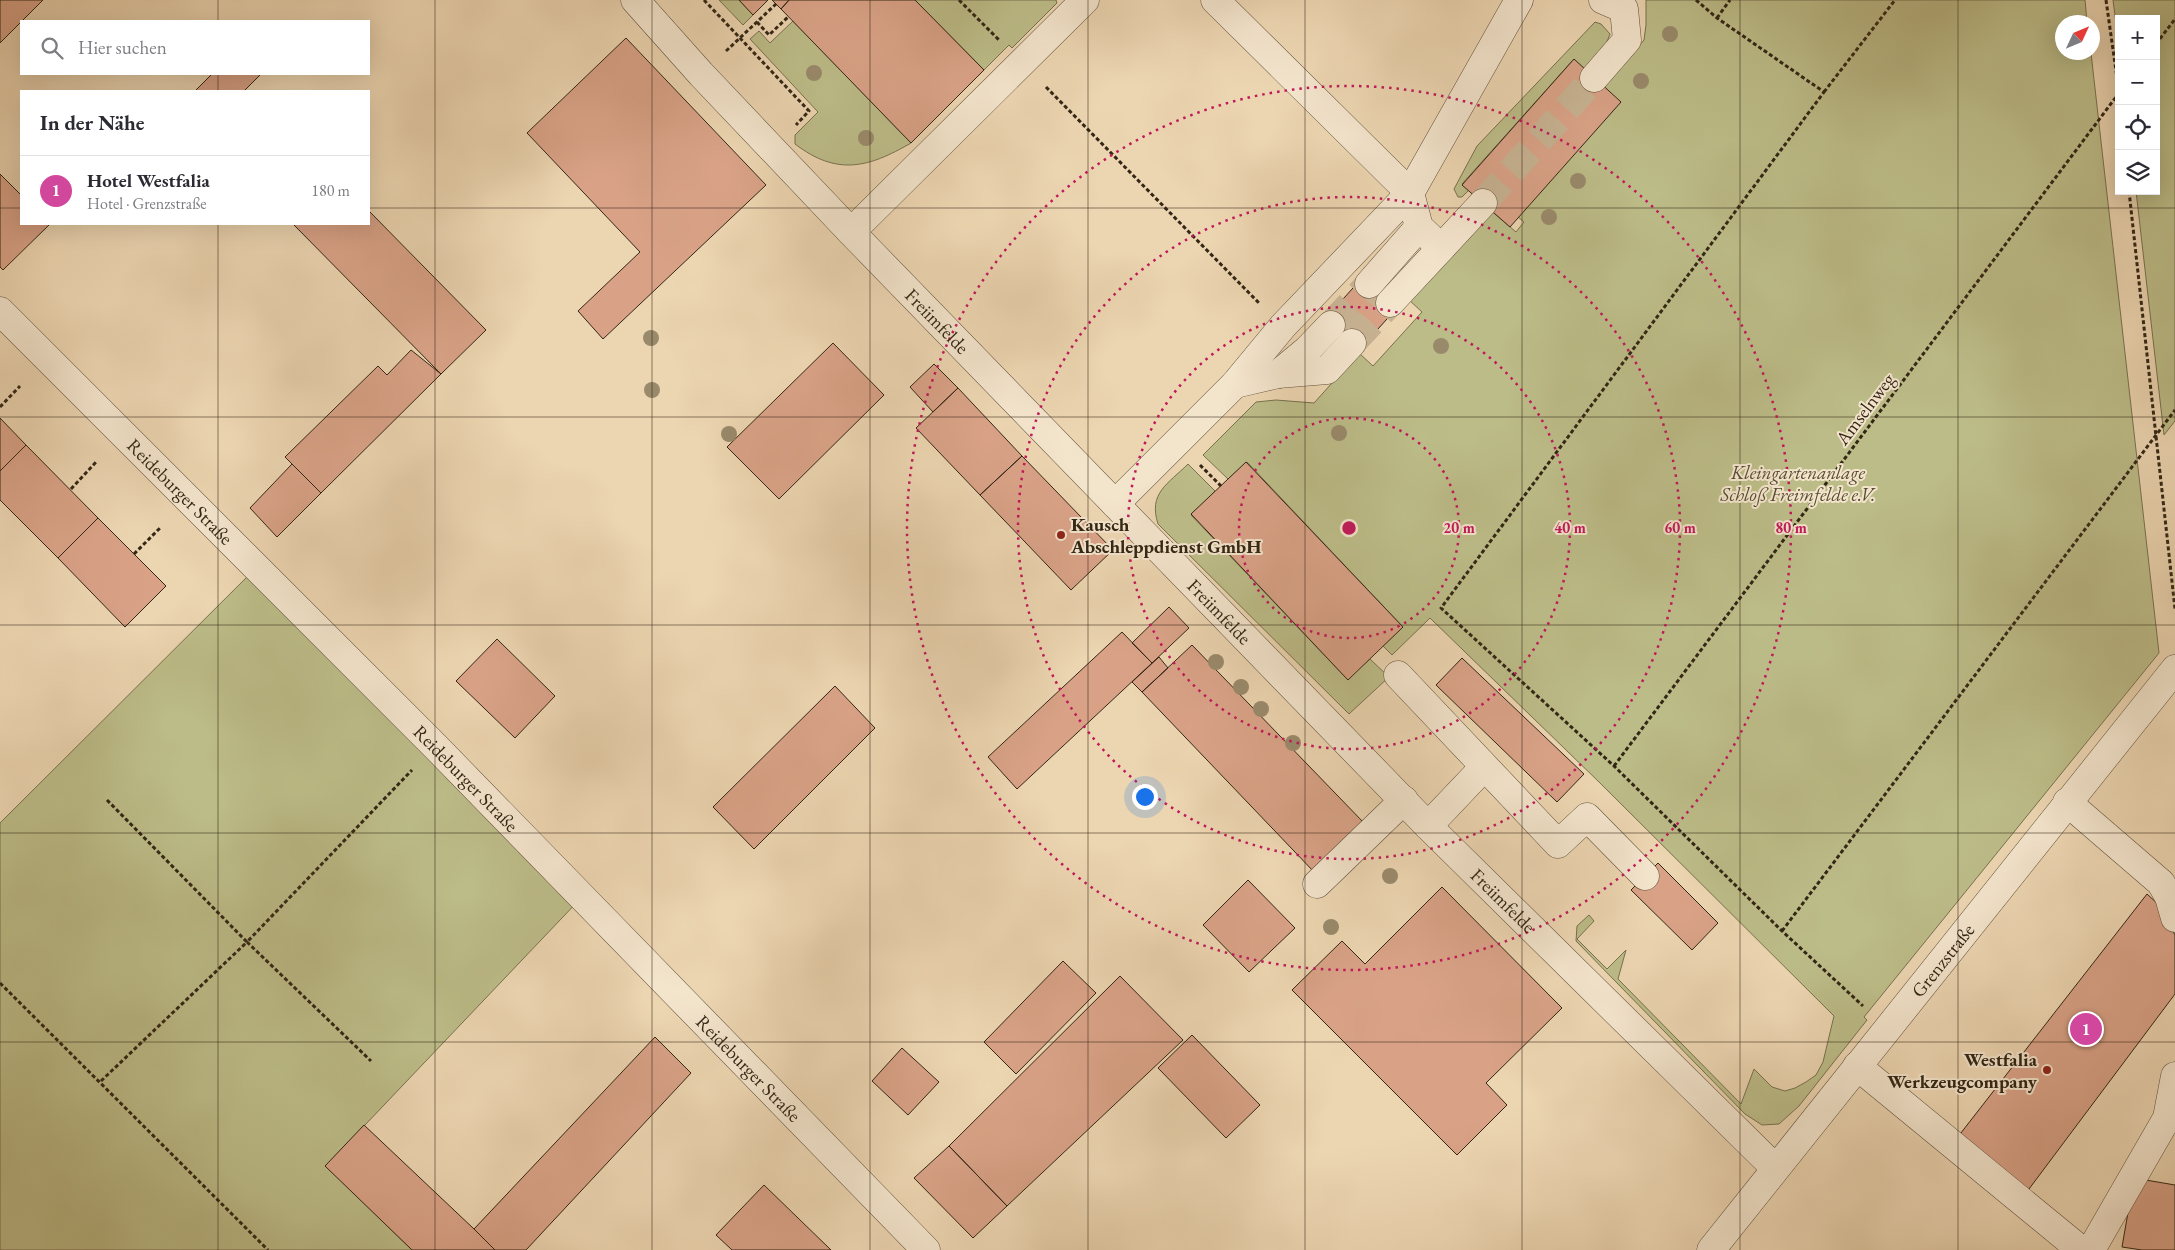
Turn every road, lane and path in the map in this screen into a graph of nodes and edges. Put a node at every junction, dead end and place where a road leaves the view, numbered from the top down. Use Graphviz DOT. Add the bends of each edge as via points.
graph roads {
  1 [pos="635,0"];
  2 [pos="704,0"];
  3 [pos="959,0"];
  4 [pos="1085,0"];
  5 [pos="1215,0"];
  6 [pos="1519,0"];
  7 [pos="1603,0"];
  8 [pos="1696,0"];
  9 [pos="1730,0"];
  10 [pos="1895,0"];
  11 [pos="2106,0"];
  12 [pos="776,4"];
  13 [pos="789,16"];
  14 [pos="1717,18"];
  15 [pos="2175,19"];
  16 [pos="757,22"];
  17 [pos="741,38"];
  18 [pos="2160,39"];
  19 [pos="1022,63"];
  20 [pos="2115,64"];
  21 [pos="701,74"];
  22 [pos="1594,78"];
  23 [pos="1824,92"];
  24 [pos="2115,97"];
  25 [pos="771,148"];
  26 [pos="1410,193"];
  27 [pos="2129,195"];
  28 [pos="1483,203"];
  29 [pos="1419,227"];
  30 [pos="851,232"];
  31 [pos="1441,248"];
  32 [pos="1368,284"];
  33 [pos="1390,303"];
  34 [pos="0,310"];
  35 [pos="1331,325"];
  36 [pos="1283,326"];
  37 [pos="1352,344"];
  38 [pos="1278,374"];
  39 [pos="1235,384"];
  40 [pos="20,386"];
  41 [pos="0,407"];
  42 [pos="2175,410"];
  43 [pos="2155,436"];
  44 [pos="96,462"];
  45 [pos="1203,468"];
  46 [pos="1221,486"];
  47 [pos="70,489"];
  48 [pos="1115,504"];
  49 [pos="161,527"];
  50 [pos="134,554"];
  51 [pos="2175,609"];
  52 [pos="2175,669"];
  53 [pos="1398,676"];
  54 [pos="436,747"];
  55 [pos="1614,766"];
  56 [pos="1484,767"];
  57 [pos="107,800"];
  58 [pos="1404,800"];
  59 [pos="2067,802"];
  60 [pos="1428,826"];
  61 [pos="1645,876"];
  62 [pos="1317,884"];
  63 [pos="2175,918"];
  64 [pos="1782,931"];
  65 [pos="247,942"];
  66 [pos="0,983"];
  67 [pos="1887,1028"];
  68 [pos="371,1061"];
  69 [pos="1857,1066"];
  70 [pos="2175,1076"];
  71 [pos="100,1081"];
  72 [pos="1775,1168"];
  73 [pos="268,1250"];
  74 [pos="926,1250"];
  75 [pos="1711,1250"];
  76 [pos="2081,1250"];
  77 [pos="2090,1250"];
  1 -- 21 [label="street, Freiimfelde"];
  2 -- 17 [label="path"];
  3 -- 19 [label="path"];
  4 -- 19 [label="street"];
  5 -- 26 [label="street"];
  6 -- 26 [label="street"];
  7 -- 22 [label="street" via="1624,10 1627,40"];
  8 -- 14 [label="path"];
  9 -- 14 [label="path"];
  10 -- 23 [label="path"];
  11 -- 20 [label="path"];
  12 -- 16 [label="path"];
  13 -- 16 [label="path" via="770,35"];
  14 -- 23 [label="path"];
  15 -- 18 [label="path"];
  16 -- 17 [label="path"];
  17 -- 21 [label="path"];
  17 -- 25 [label="path" via="809,111"];
  19 -- 30 [label="street"];
  19 -- 36 [label="path"];
  21 -- 25 [label="street, Freiimfelde"];
  23 -- 55 [label="path" via="1441,608"];
  24 -- 55 [label="path, Amselnweg"];
  25 -- 30 [label="street, Freiimfelde"];
  26 -- 29 [label="street"];
  26 -- 36 [label="street"];
  27 -- 43 [label="path"];
  28 -- 31 [label="street"];
  29 -- 31 [label="street"];
  29 -- 32 [label="street"];
  30 -- 48 [label="street, Freiimfelde"];
  31 -- 33 [label="street"];
  34 -- 54 [label="street, Reideburger Straße"];
  35 -- 38 [label="street"];
  36 -- 39 [label="street"];
  37 -- 38 [label="street" via="1327,370"];
  38 -- 39 [label="street"];
  39 -- 48 [label="street"];
  40 -- 41 [label="path"];
  42 -- 43 [label="path"];
  43 -- 51 [label="path"];
  43 -- 64 [label="path"];
  44 -- 47 [label="path"];
  45 -- 46 [label="path"];
  48 -- 58 [label="street, Freiimfelde"];
  49 -- 50 [label="path"];
  52 -- 59 [label="street, Grenzstraße"];
  53 -- 56 [label="street"];
  54 -- 65 [label="path"];
  54 -- 74 [label="street, Reideburger Straße"];
  55 -- 64 [label="path"];
  56 -- 60 [label="street"];
  56 -- 61 [label="street" via="1558,844 1587,817"];
  57 -- 65 [label="path"];
  58 -- 60 [label="street, Freiimfelde"];
  58 -- 62 [label="street"];
  59 -- 63 [label="street" via="2160,883"];
  59 -- 67 [label="street, Grenzstraße"];
  60 -- 72 [label="street, Freiimfelde"];
  64 -- 67 [label="path"];
  65 -- 68 [label="path"];
  65 -- 71 [label="path"];
  66 -- 71 [label="path"];
  67 -- 69 [label="street, Grenzstraße"];
  69 -- 72 [label="street, Grenzstraße"];
  69 -- 76 [label="street"];
  70 -- 77 [label="street" via="2167,1118"];
  71 -- 73 [label="path"];
  72 -- 75 [label="street, Grenzstraße"];
}
